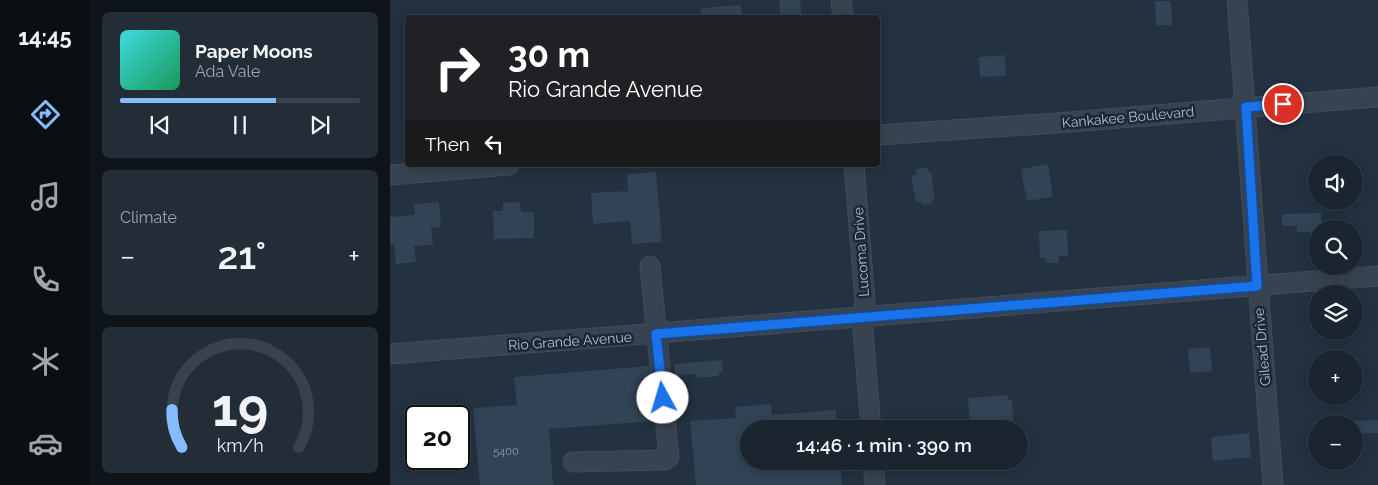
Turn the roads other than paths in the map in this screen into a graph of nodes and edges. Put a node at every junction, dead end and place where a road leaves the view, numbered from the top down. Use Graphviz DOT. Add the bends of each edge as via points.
graph roads {
  1 [pos="842,0"];
  2 [pos="1237,0"];
  3 [pos="843,15"];
  4 [pos="1378,97"];
  5 [pos="1246,107"];
  6 [pos="880,135"];
  7 [pos="485,167"];
  8 [pos="854,167"];
  9 [pos="390,175"];
  10 [pos="650,266"];
  11 [pos="1378,276"];
  12 [pos="1257,286"];
  13 [pos="862,318"];
  14 [pos="656,334"];
  15 [pos="390,354"];
  16 [pos="870,420"];
  17 [pos="573,462"];
  18 [pos="874,470"];
  19 [pos="875,485"];
  20 [pos="1273,485"];
  1 -- 3 [label="street"];
  2 -- 5 [label="street, Gilead Drive"];
  4 -- 5 [label="street, Kankakee Boulevard"];
  5 -- 6 [label="street, Kankakee Boulevard"];
  5 -- 12 [label="street, Gilead Drive"];
  7 -- 9 [label="street"];
  8 -- 13 [label="street, Lucoma Drive" via="865,301"];
  10 -- 14 [label="street"];
  11 -- 12 [label="street, Rio Grande Avenue"];
  12 -- 13 [label="street, Rio Grande Avenue"];
  12 -- 20 [label="street, Gilead Drive"];
  13 -- 14 [label="street, Rio Grande Avenue"];
  13 -- 16 [label="street, Lucoma Drive"];
  14 -- 15 [label="street, Rio Grande Avenue"];
  14 -- 17 [label="street" via="669,457 665,460"];
  18 -- 19 [label="street"];
}
